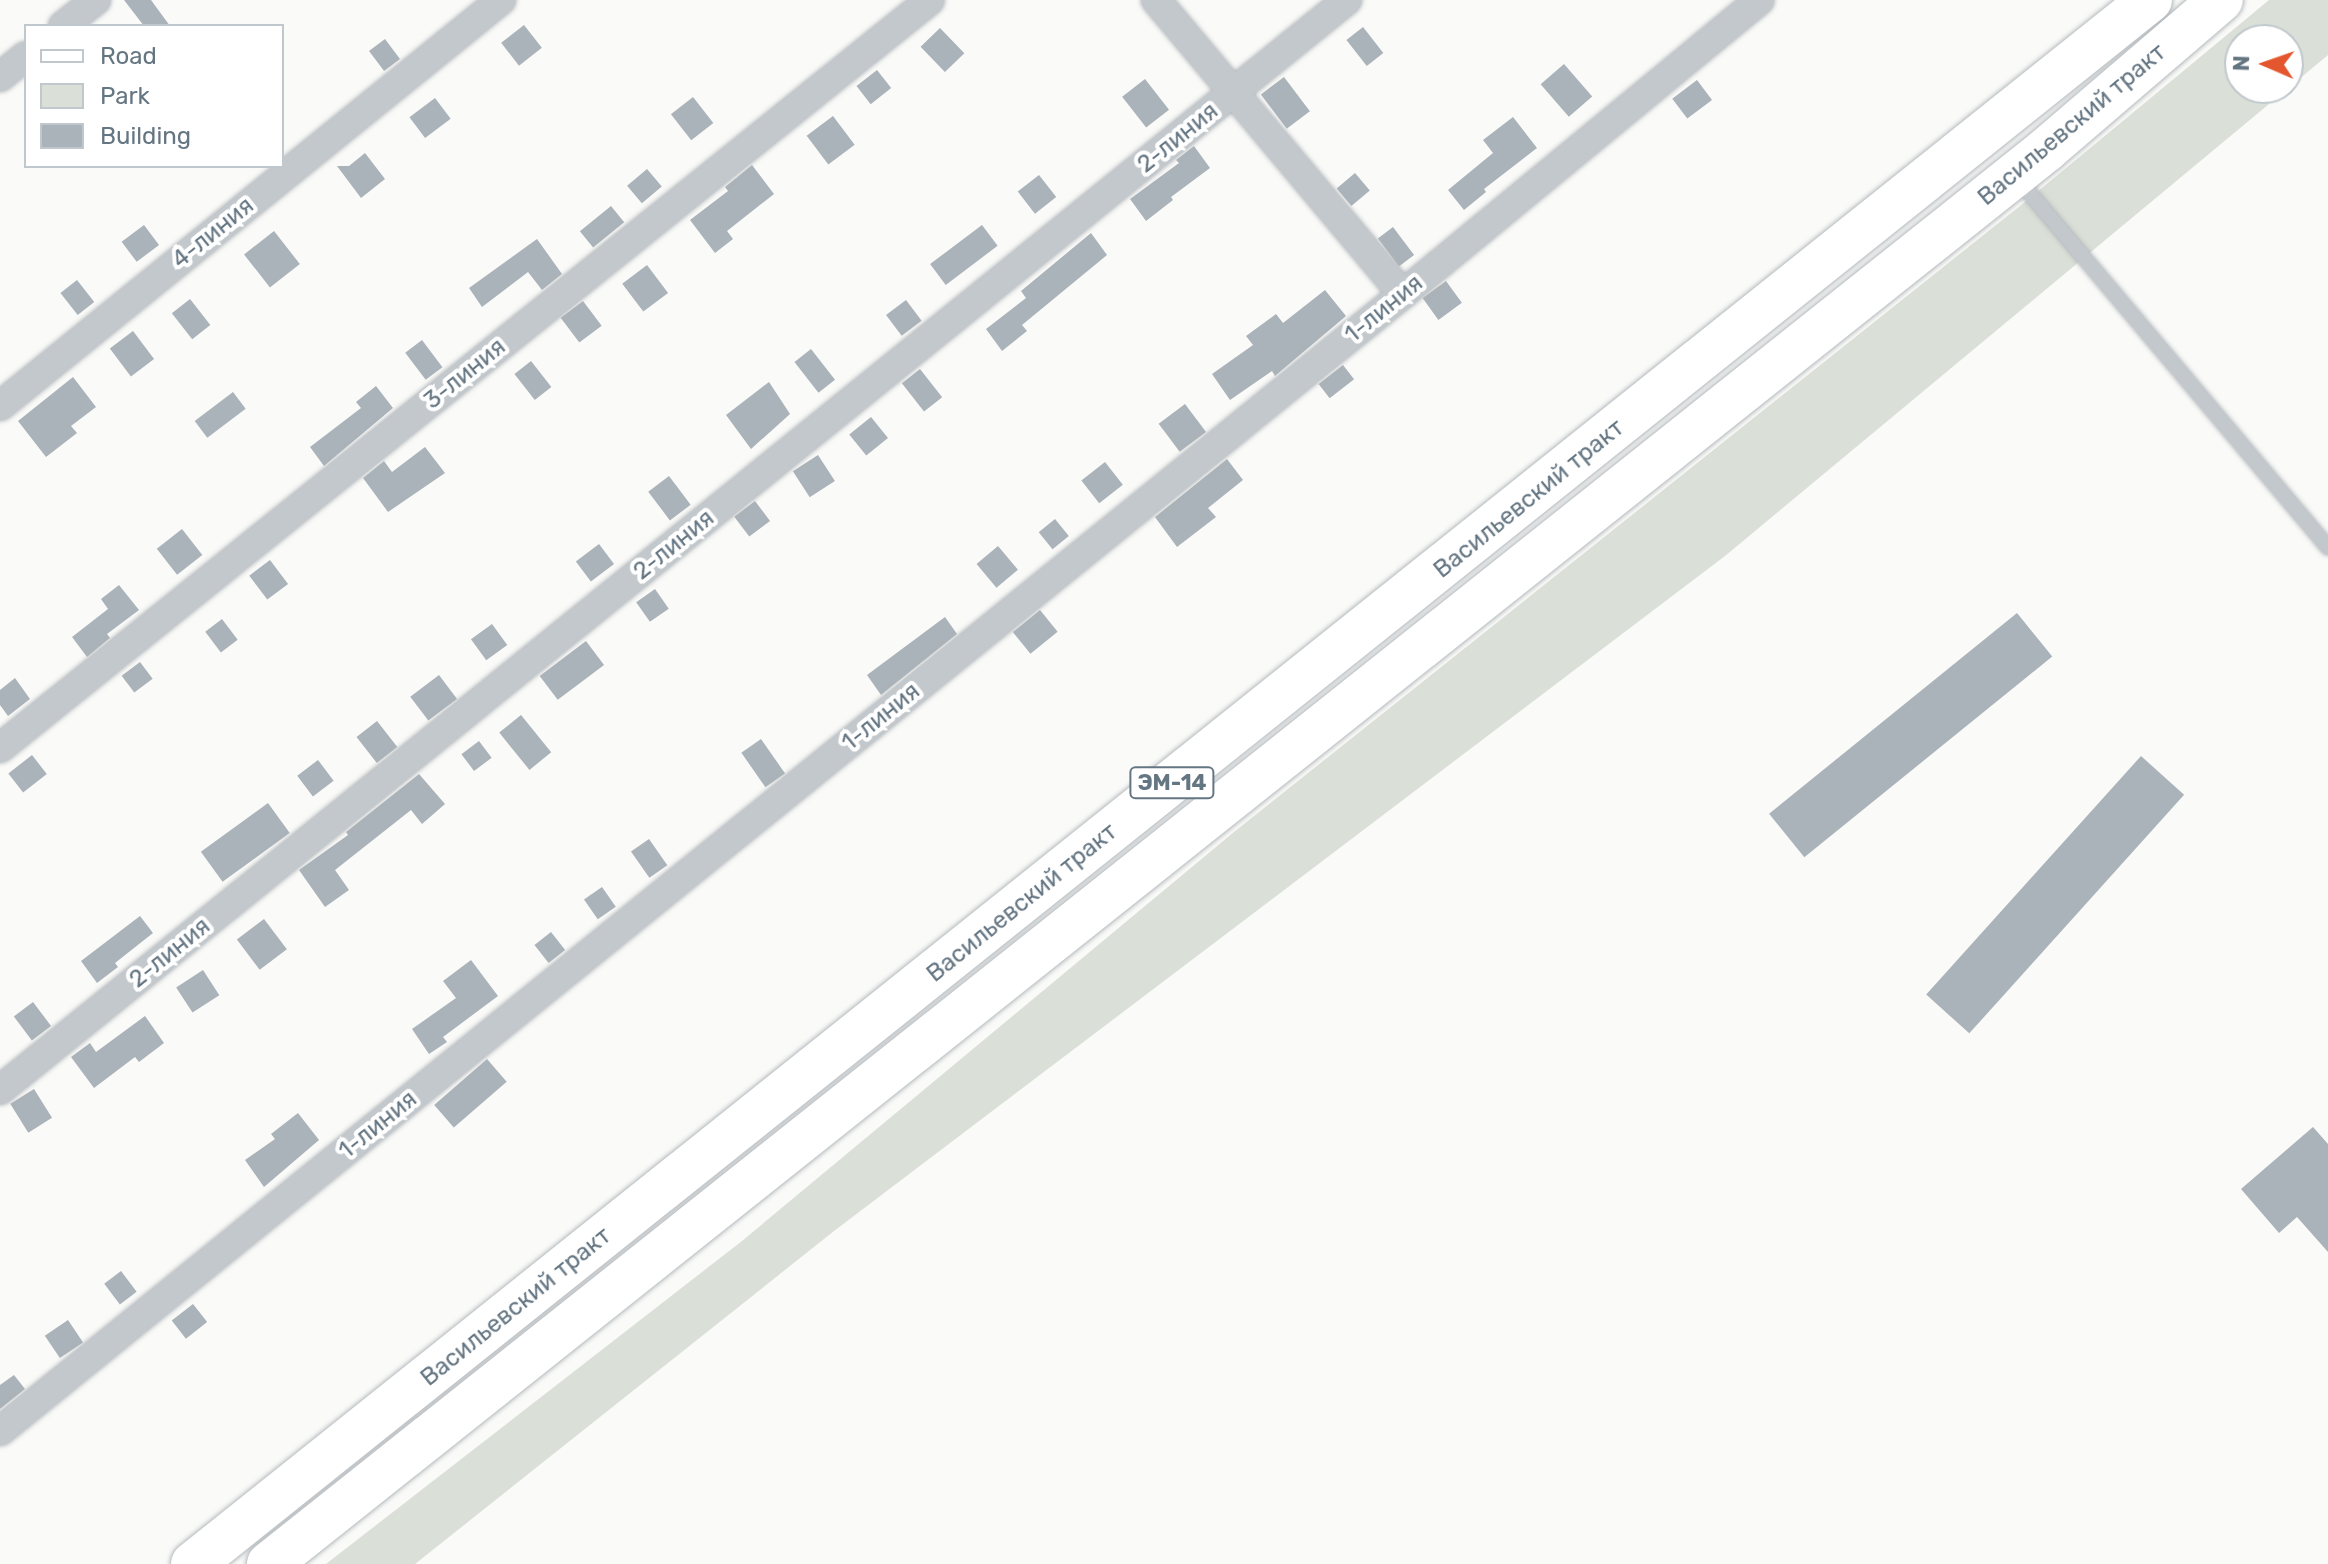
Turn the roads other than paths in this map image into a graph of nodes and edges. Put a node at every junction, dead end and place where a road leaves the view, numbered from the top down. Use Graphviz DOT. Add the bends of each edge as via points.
graph roads {
  1 [pos="96,0"];
  2 [pos="501,0"];
  3 [pos="930,0"];
  4 [pos="1156,0"];
  5 [pos="1347,0"];
  6 [pos="1760,0"];
  7 [pos="2150,0"];
  8 [pos="2221,0"];
  9 [pos="66,24"];
  10 [pos="24,58"];
  11 [pos="0,77"];
  12 [pos="1234,93"];
  13 [pos="2014,175"];
  14 [pos="1403,294"];
  15 [pos="0,406"];
  16 [pos="2328,547"];
  17 [pos="0,748"];
  18 [pos="0,1090"];
  19 [pos="0,1431"];
  20 [pos="193,1564"];
  21 [pos="269,1564"];
  1 -- 9 [label="street"];
  2 -- 15 [label="street, 4-линия"];
  3 -- 17 [label="street, 3-линия"];
  4 -- 12 [label="street"];
  5 -- 12 [label="street, 2-линия"];
  6 -- 14 [label="street, 1-линия"];
  7 -- 20 [label="main road, Васильевский тракт / ЭМ-14"];
  8 -- 13 [label="main road, Васильевский тракт / ЭМ-14"];
  10 -- 11 [label="street"];
  12 -- 14 [label="street"];
  12 -- 18 [label="street, 2-линия"];
  13 -- 16 [label="lane"];
  13 -- 21 [label="main road, Васильевский тракт / ЭМ-14"];
  14 -- 19 [label="street, 1-линия"];
}
